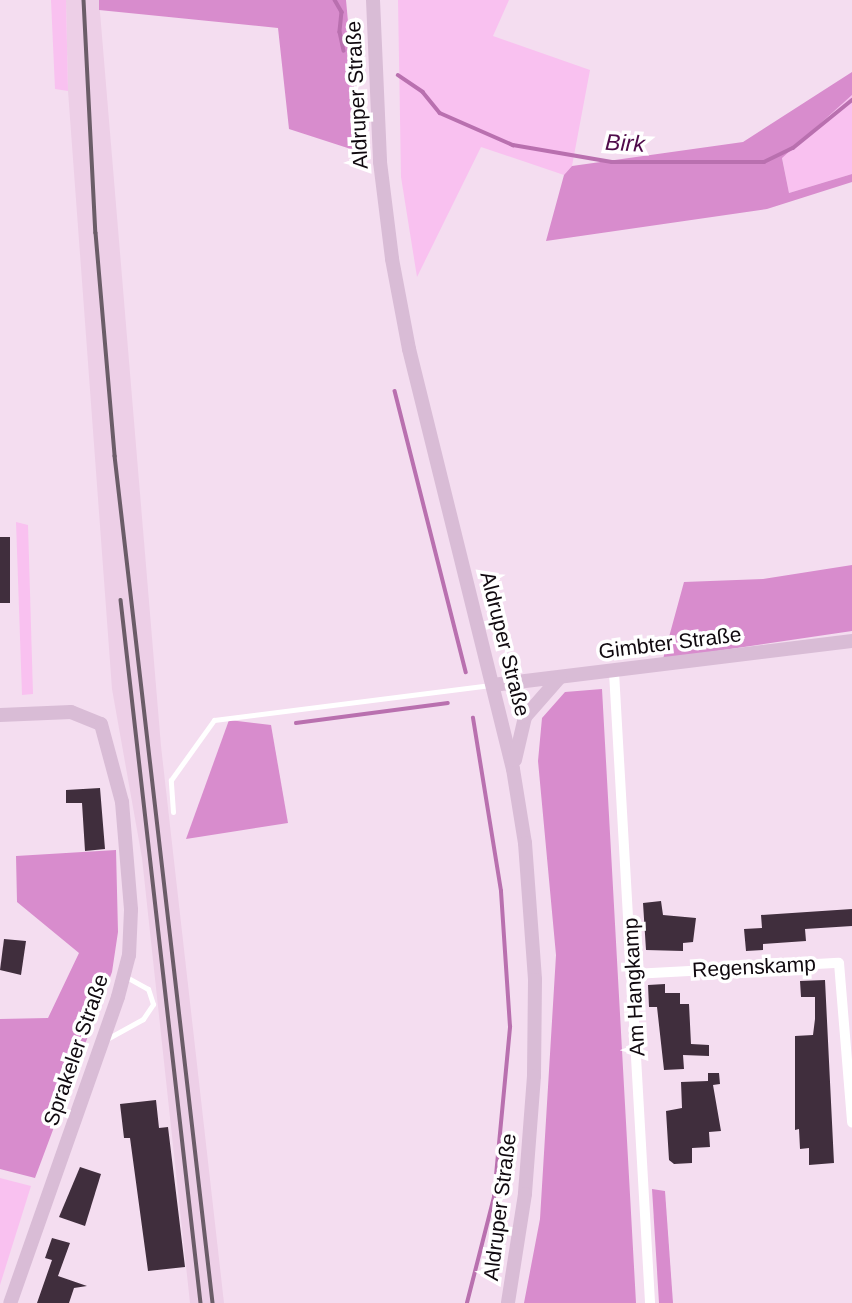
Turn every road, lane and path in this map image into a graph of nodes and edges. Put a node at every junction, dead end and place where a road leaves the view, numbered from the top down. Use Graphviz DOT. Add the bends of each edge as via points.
graph roads {
  1 [pos="373,0"];
  2 [pos="852,640"];
  3 [pos="614,672"];
  4 [pos="559,678"];
  5 [pos="493,685"];
  6 [pos="0,715"];
  7 [pos="513,769"];
  8 [pos="173,812"];
  9 [pos="633,974"];
  10 [pos="125,976"];
  11 [pos="102,1041"];
  12 [pos="852,1122"];
  13 [pos="10,1303"];
  14 [pos="508,1303"];
  15 [pos="650,1303"];
  1 -- 5 [label="main road, Aldruper Straße" via="379,149 392,258 408,349"];
  2 -- 3 [label="main road, Gimbter Straße"];
  3 -- 4 [label="main road, Gimbter Straße"];
  3 -- 9 [label="street, Am Hangkamp"];
  4 -- 5 [label="main road, Gimbter Straße"];
  4 -- 7 [label="main road" via="525,717"];
  5 -- 7 [label="main road, Aldruper Straße"];
  5 -- 8 [label="lane" via="214,720 170,780"];
  6 -- 10 [label="main road, Sprakeler Straße" via="71,712 94,718 109,742 122,802 131,910"];
  7 -- 14 [label="main road, Aldruper Straße" via="532,915 536,1031 529,1156"];
  9 -- 12 [label="street, Regenskamp" via="839,963"];
  9 -- 15 [label="street, Am Hangkamp"];
  10 -- 11 [label="main road, Sprakeler Straße"];
  10 -- 11 [label="lane" via="148,989 153,1004 143,1019"];
  11 -- 13 [label="main road, Sprakeler Straße"];
}
